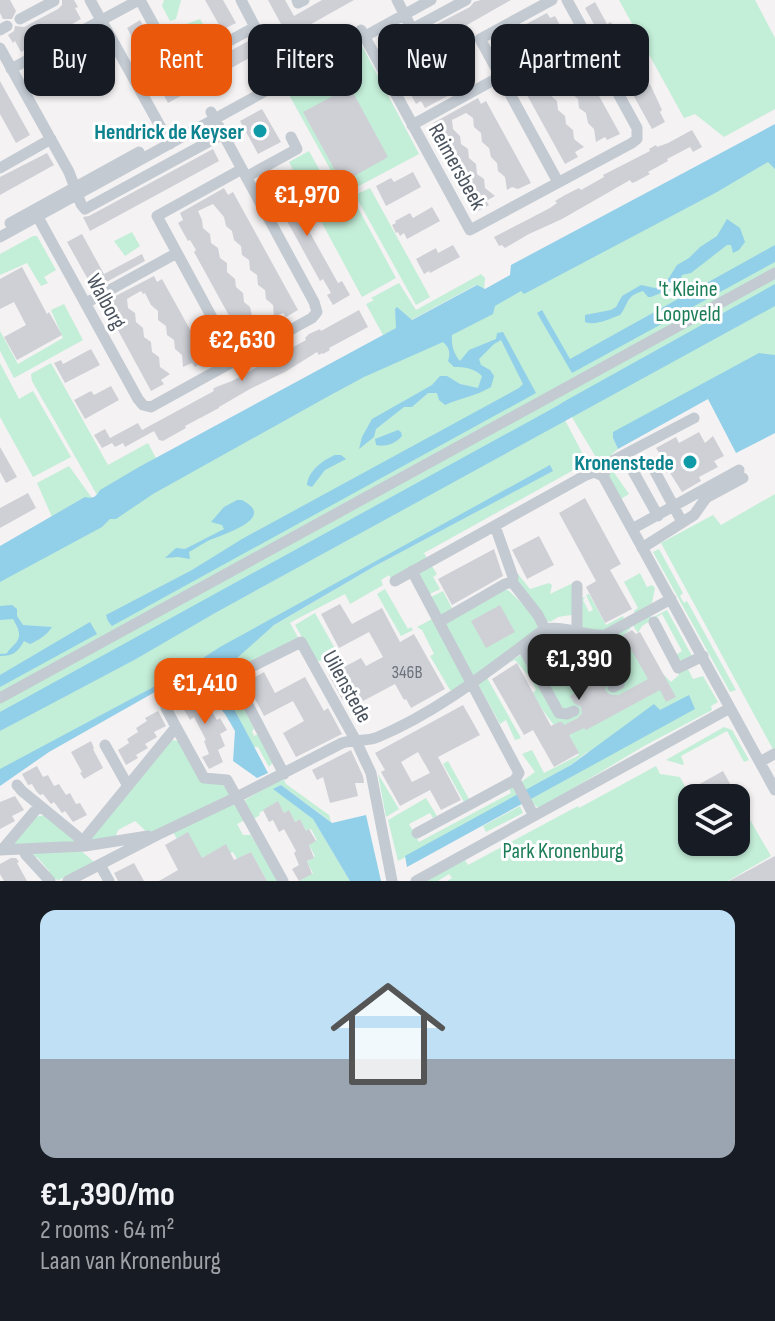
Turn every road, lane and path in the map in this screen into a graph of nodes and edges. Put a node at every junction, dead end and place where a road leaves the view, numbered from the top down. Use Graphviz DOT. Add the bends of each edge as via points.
graph roads {
  1 [pos="90,0"];
  2 [pos="139,0"];
  3 [pos="241,0"];
  4 [pos="297,0"];
  5 [pos="304,0"];
  6 [pos="416,0"];
  7 [pos="431,0"];
  8 [pos="466,0"];
  9 [pos="552,0"];
  10 [pos="567,0"];
  11 [pos="54,1"];
  12 [pos="401,8"];
  13 [pos="20,19"];
  14 [pos="102,20"];
  15 [pos="508,24"];
  16 [pos="491,33"];
  17 [pos="363,34"];
  18 [pos="0,48"];
  19 [pos="491,58"];
  20 [pos="11,69"];
  21 [pos="491,82"];
  22 [pos="512,96"];
  23 [pos="213,116"];
  24 [pos="412,125"];
  25 [pos="223,134"];
  26 [pos="291,137"];
  27 [pos="51,139"];
  28 [pos="168,140"];
  29 [pos="0,168"];
  30 [pos="244,173"];
  31 [pos="558,182"];
  32 [pos="76,191"];
  33 [pos="35,213"];
  34 [pos="0,228"];
  35 [pos="0,237"];
  36 [pos="177,253"];
  37 [pos="775,273"];
  38 [pos="86,303"];
  39 [pos="235,360"];
  40 [pos="694,418"];
  41 [pos="603,476"];
  42 [pos="675,506"];
  43 [pos="658,516"];
  44 [pos="682,522"];
  45 [pos="495,526"];
  46 [pos="632,529"];
  47 [pos="642,548"];
  48 [pos="412,571"];
  49 [pos="395,581"];
  50 [pos="512,582"];
  51 [pos="577,586"];
  52 [pos="671,599"];
  53 [pos="439,622"];
  54 [pos="654,622"];
  55 [pos="545,629"];
  56 [pos="577,632"];
  57 [pos="605,635"];
  58 [pos="522,646"];
  59 [pos="703,656"];
  60 [pos="472,683"];
  61 [pos="613,687"];
  62 [pos="0,698"];
  63 [pos="166,708"];
  64 [pos="730,708"];
  65 [pos="574,711"];
  66 [pos="176,727"];
  67 [pos="356,741"];
  68 [pos="105,745"];
  69 [pos="774,754"];
  70 [pos="760,762"];
  71 [pos="284,774"];
  72 [pos="772,776"];
  73 [pos="517,784"];
  74 [pos="17,785"];
  75 [pos="128,786"];
  76 [pos="775,790"];
  77 [pos="237,797"];
  78 [pos="39,806"];
  79 [pos="534,816"];
  80 [pos="417,833"];
  81 [pos="157,835"];
  82 [pos="85,846"];
  83 [pos="23,849"];
  84 [pos="1,850"];
  85 [pos="100,865"];
  86 [pos="50,881"];
  87 [pos="68,881"];
  88 [pos="109,881"];
  89 [pos="283,881"];
  90 [pos="392,881"];
  91 [pos="416,881"];
  1 -- 14 [label="street"];
  2 -- 3 [label="street" via="175,64 183,66 255,27"];
  2 -- 14 [label="street"];
  4 -- 5 [label="street"];
  6 -- 12 [label="street"];
  7 -- 12 [label="street"];
  8 -- 12 [label="street" via="412,29"];
  9 -- 15 [label="street"];
  10 -- 31 [label="street" via="637,128 637,139"];
  11 -- 13 [label="street"];
  12 -- 17 [label="street"];
  14 -- 20 [label="street"];
  14 -- 28 [label="street"];
  16 -- 19 [label="street" via="480,39"];
  17 -- 23 [label="street"];
  17 -- 24 [label="street, Reimersbeek"];
  18 -- 20 [label="street"];
  20 -- 27 [label="street"];
  21 -- 24 [label="street"];
  22 -- 31 [label="street"];
  23 -- 25 [label="street"];
  23 -- 28 [label="street"];
  24 -- 31 [label="street, Reimersbeek" via="470,230"];
  25 -- 30 [label="street"];
  25 -- 32 [label="street" via="86,210"];
  26 -- 30 [label="street" via="297,149"];
  27 -- 29 [label="street"];
  27 -- 32 [label="street"];
  28 -- 32 [label="street"];
  30 -- 36 [label="street" via="157,216"];
  30 -- 39 [label="street" via="317,312"];
  32 -- 33 [label="street"];
  33 -- 34 [label="street"];
  33 -- 35 [label="street"];
  33 -- 38 [label="street, Walborg"];
  36 -- 38 [label="street"];
  36 -- 39 [label="street"];
  37 -- 62 [label="street"];
  38 -- 39 [label="street, Walborg" via="143,405 151,407"];
  40 -- 41 [label="street" via="614,460"];
  41 -- 45 [label="street" via="586,475"];
  41 -- 46 [label="street"];
  42 -- 43 [label="street"];
  42 -- 43 [label="street" via="650,462 633,471"];
  42 -- 44 [label="street"];
  42 -- 44 [label="street" via="741,474"];
  43 -- 46 [label="street"];
  44 -- 47 [label="street"];
  45 -- 48 [label="street"];
  45 -- 50 [label="street"];
  46 -- 47 [label="street"];
  47 -- 52 [label="street"];
  48 -- 49 [label="street"];
  48 -- 53 [label="street"];
  50 -- 53 [label="street"];
  50 -- 55 [label="street"];
  51 -- 56 [label="street"];
  52 -- 57 [label="street"];
  52 -- 59 [label="street"];
  53 -- 60 [label="street"];
  54 -- 59 [label="street" via="678,668"];
  55 -- 56 [label="street"];
  55 -- 58 [label="street, Uilenstede"];
  56 -- 57 [label="street"];
  57 -- 61 [label="street" via="619,684"];
  58 -- 60 [label="street, Uilenstede"];
  58 -- 65 [label="street" via="556,717"];
  59 -- 64 [label="street"];
  60 -- 67 [label="street, Uilenstede" via="381,736"];
  60 -- 73 [label="street" via="519,773"];
  63 -- 66 [label="street"];
  64 -- 70 [label="street"];
  64 -- 79 [label="street"];
  66 -- 75 [label="street"];
  66 -- 77 [label="street" via="204,778 227,780"];
  67 -- 71 [label="street, Uilenstede" via="342,743"];
  67 -- 71 [label="street, Uilenstede" via="301,642 239,673 235,680"];
  67 -- 90 [label="street, Uilenstede" via="371,773"];
  68 -- 75 [label="street"];
  69 -- 70 [label="street"];
  70 -- 72 [label="street"];
  71 -- 77 [label="street, Uilenstede"];
  72 -- 76 [label="street"];
  73 -- 79 [label="street"];
  73 -- 80 [label="street"];
  74 -- 78 [label="street"];
  75 -- 82 [label="street" via="87,836"];
  77 -- 81 [label="street, Uilenstede"];
  77 -- 89 [label="street"];
  78 -- 82 [label="street"];
  78 -- 84 [label="street, Uilenstede"];
  79 -- 91 [label="street"];
  81 -- 82 [label="street, Uilenstede"];
  81 -- 85 [label="street, Uilenstede"];
  82 -- 83 [label="street, Uilenstede"];
  83 -- 84 [label="street, Uilenstede"];
  83 -- 86 [label="street"];
  85 -- 87 [label="street, Uilenstede"];
  85 -- 88 [label="street"];
}
